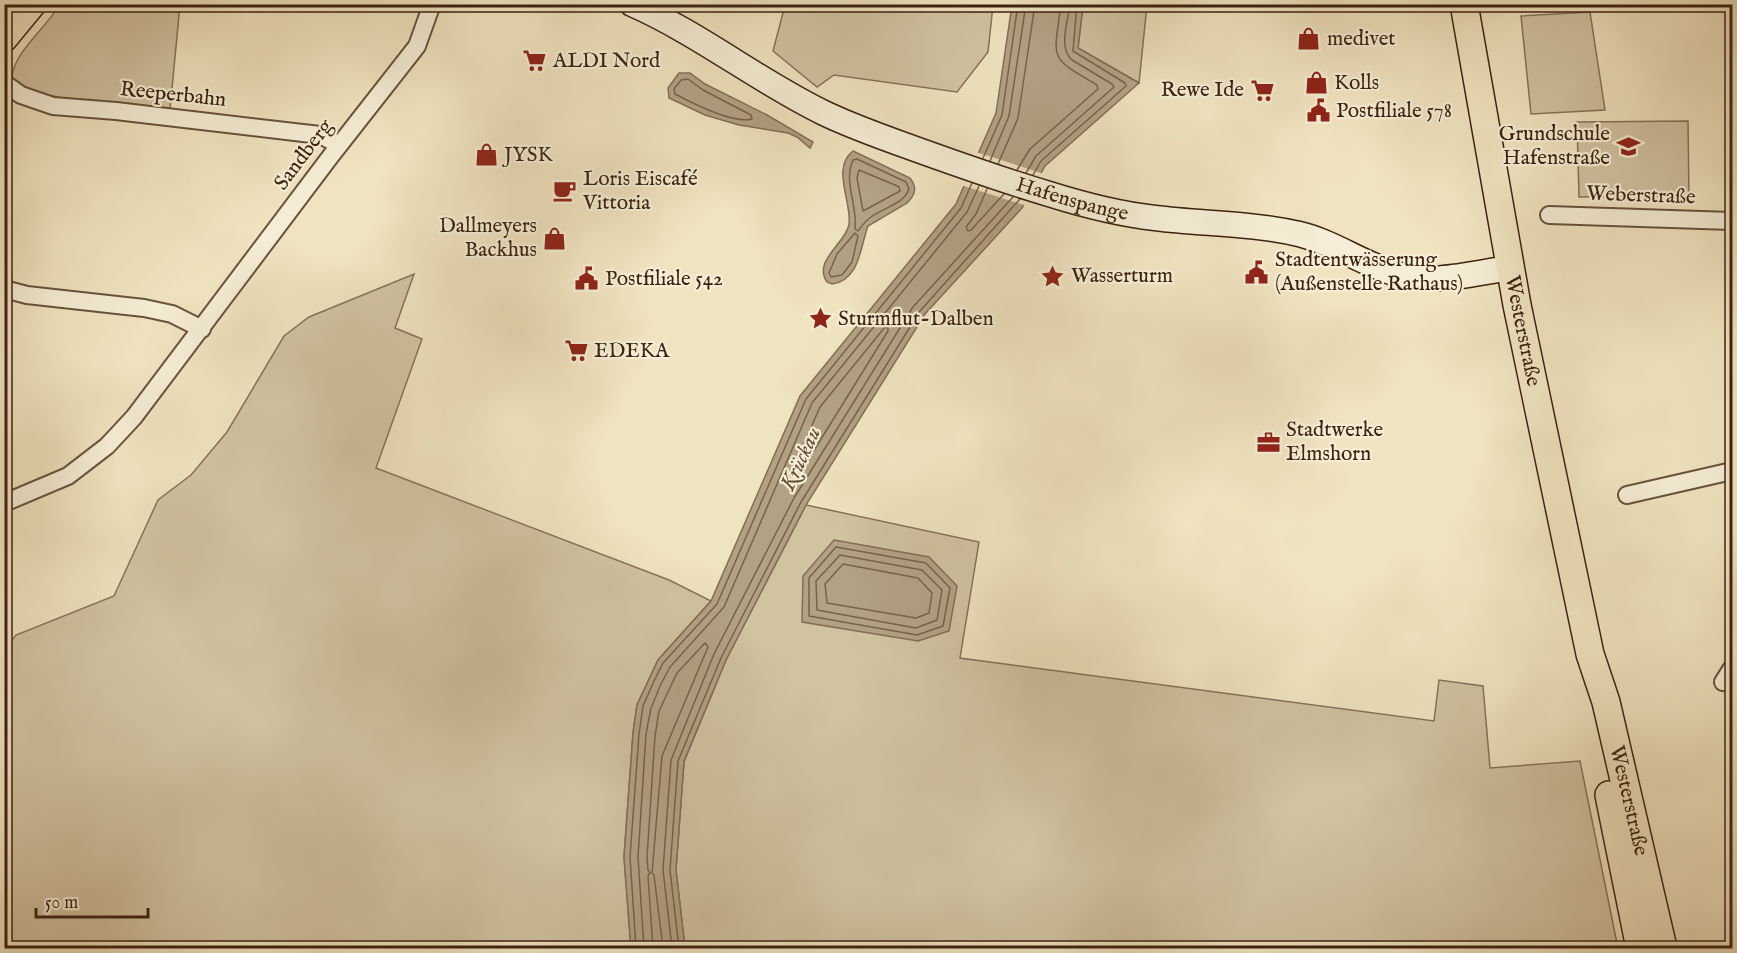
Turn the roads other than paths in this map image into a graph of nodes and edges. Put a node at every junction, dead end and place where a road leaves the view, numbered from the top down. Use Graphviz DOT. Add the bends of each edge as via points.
graph roads {
  1 [pos="32,4"];
  2 [pos="432,4"];
  3 [pos="632,4"];
  4 [pos="1464,4"];
  5 [pos="666,12"];
  6 [pos="4,38"];
  7 [pos="4,83"];
  8 [pos="339,145"];
  9 [pos="1549,216"];
  10 [pos="1732,221"];
  11 [pos="1510,268"];
  12 [pos="4,289"];
  13 [pos="202,329"];
  14 [pos="1732,471"];
  15 [pos="1628,495"];
  16 [pos="4,503"];
  17 [pos="1590,654"];
  18 [pos="1640,948"];
  19 [pos="1663,948"];
  1 -- 6 [label="main road"];
  2 -- 8 [label="street, Sandberg" via="417,46"];
  3 -- 5 [label="street, Hafenspange"];
  4 -- 11 [label="main road, Westerstraße"];
  5 -- 11 [label="street, Hafenspange" via="771,84 823,113 955,164 1049,194 1130,215 1300,234 1407,277 1464,276"];
  7 -- 8 [label="street, Reeperbahn" via="21,95 53,106 320,135"];
  8 -- 13 [label="street, Sandberg"];
  9 -- 10 [label="street, Weberstraße"];
  11 -- 17 [label="main road, Westerstraße"];
  12 -- 13 [label="street" via="144,308 172,314"];
  13 -- 16 [label="street, Sandberg" via="107,446 68,476"];
  14 -- 15 [label="street"];
  17 -- 18 [label="main road, Westerstraße" via="1591,705"];
  17 -- 19 [label="main road, Westerstraße" via="1606,702"];
}
